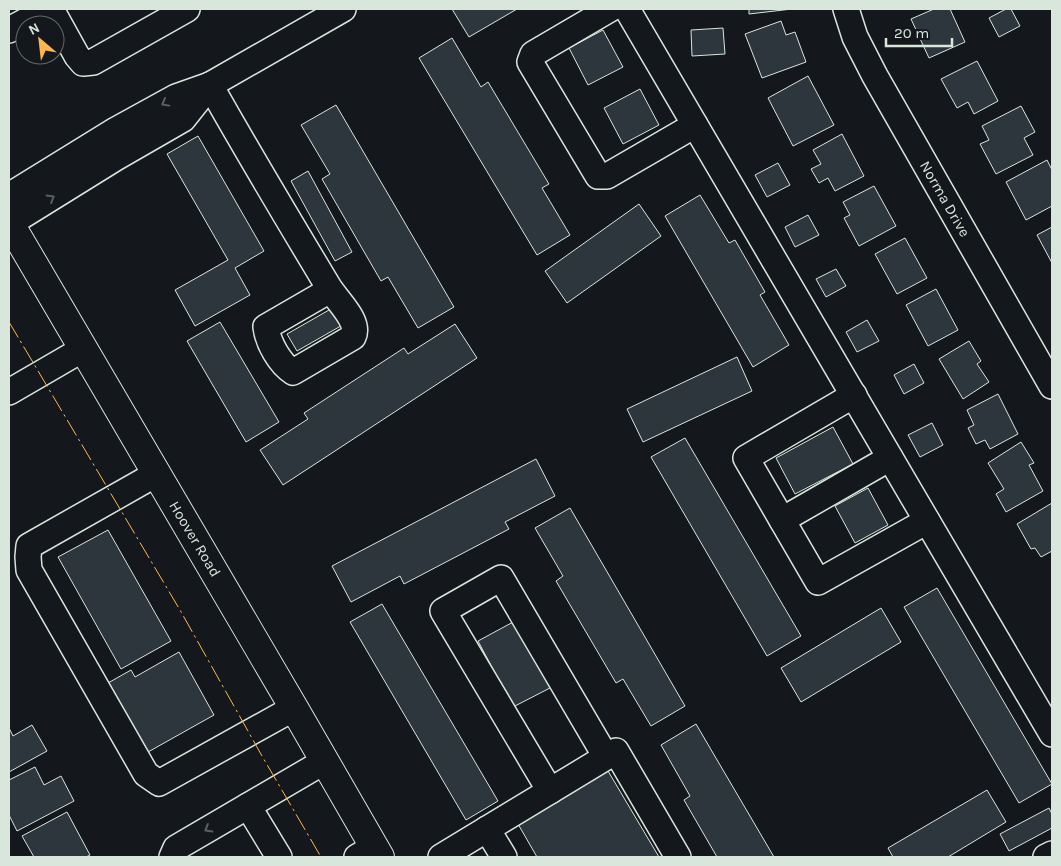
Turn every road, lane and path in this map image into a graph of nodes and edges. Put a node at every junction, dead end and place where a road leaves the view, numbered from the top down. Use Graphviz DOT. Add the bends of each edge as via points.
graph roads {
  1 [pos="50,9"];
  2 [pos="186,9"];
  3 [pos="343,9"];
  4 [pos="610,9"];
  5 [pos="627,9"];
  6 [pos="846,9"];
  7 [pos="9,30"];
  8 [pos="210,85"];
  9 [pos="695,124"];
  10 [pos="9,196"];
  11 [pos="9,223"];
  12 [pos="330,290"];
  13 [pos="83,349"];
  14 [pos="1052,386"];
  15 [pos="9,392"];
  16 [pos="854,395"];
  17 [pos="890,458"];
  18 [pos="156,474"];
  19 [pos="782,520"];
  20 [pos="927,520"];
  21 [pos="294,708"];
  22 [pos="1052,734"];
  23 [pos="606,757"];
  24 [pos="325,761"];
  25 [pos="550,791"];
  26 [pos="248,806"];
  27 [pos="487,829"];
  28 [pos="370,854"];
  29 [pos="1052,854"];
  30 [pos="172,857"];
  31 [pos="280,857"];
  32 [pos="441,857"];
  33 [pos="504,857"];
  34 [pos="678,857"];
  35 [pos="1046,857"];
  1 -- 2 [label="street" via="83,63 93,62"];
  1 -- 7 [label="street"];
  3 -- 8 [label="street"];
  4 -- 9 [label="street" via="533,54 530,62 598,176 607,176"];
  5 -- 9 [label="street"];
  6 -- 14 [label="street, Norma Drive" via="855,37 883,91"];
  8 -- 10 [label="street, one-way" via="176,97 116,130"];
  11 -- 8 [label="street, one-way" via="183,119"];
  8 -- 12 [label="street"];
  9 -- 16 [label="street"];
  11 -- 13 [label="main road, Hoover Road"];
  13 -- 15 [label="street"];
  13 -- 18 [label="main road, Hoover Road"];
  16 -- 17 [label="street"];
  16 -- 19 [label="street" via="746,458"];
  17 -- 19 [label="street"];
  17 -- 20 [label="street"];
  18 -- 21 [label="main road, Hoover Road"];
  18 -- 21 [label="street" via="29,546 28,557 29,570 146,774 158,783"];
  19 -- 20 [label="street" via="818,582"];
  20 -- 22 [label="street"];
  21 -- 24 [label="main road, Hoover Road"];
  23 -- 25 [label="street"];
  23 -- 25 [label="street" via="501,578 443,611"];
  23 -- 34 [label="street" via="616,751"];
  24 -- 26 [label="street"];
  24 -- 28 [label="main road, Hoover Road"];
  25 -- 27 [label="street"];
  26 -- 30 [label="street, one-way" via="176,848"];
  26 -- 31 [label="street"];
  27 -- 32 [label="street"];
  27 -- 33 [label="street"];
  29 -- 35 [label="street"];
}
